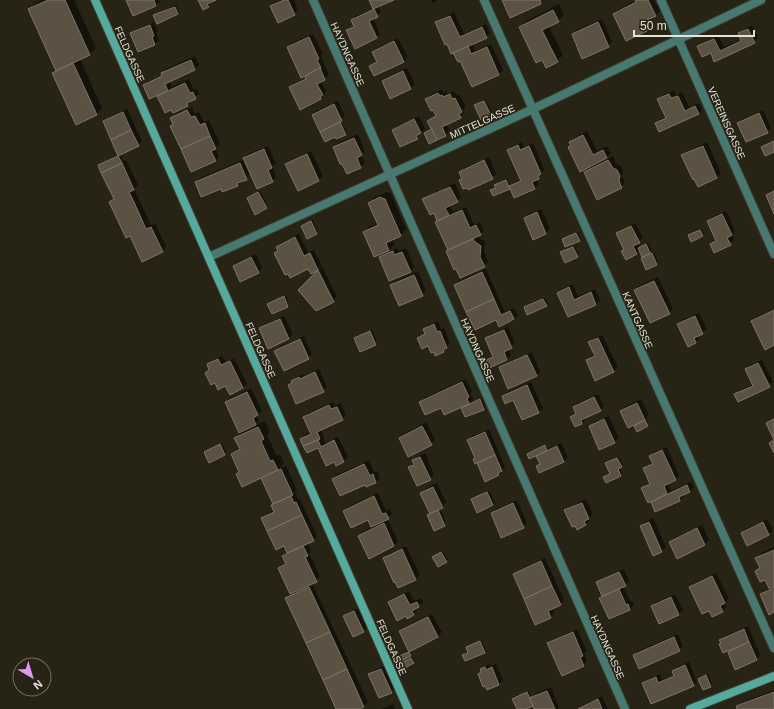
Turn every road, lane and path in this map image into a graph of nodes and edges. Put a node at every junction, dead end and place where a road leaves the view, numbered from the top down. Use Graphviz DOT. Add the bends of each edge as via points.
graph roads {
  1 [pos="95,0"];
  2 [pos="313,0"];
  3 [pos="484,0"];
  4 [pos="661,0"];
  5 [pos="761,0"];
  6 [pos="679,38"];
  7 [pos="533,109"];
  8 [pos="390,174"];
  9 [pos="774,254"];
  10 [pos="209,257"];
  11 [pos="774,648"];
  12 [pos="774,676"];
  13 [pos="408,709"];
  14 [pos="625,709"];
  15 [pos="690,709"];
  1 -- 10 [label="street, FELDGASSE"];
  2 -- 8 [label="street, HAYDNGASSE"];
  3 -- 7 [label="street, KANTGASSE"];
  4 -- 6 [label="street, VEREINSGASSE"];
  5 -- 6 [label="street, MITTELGASSE"];
  6 -- 7 [label="street, MITTELGASSE"];
  6 -- 9 [label="street, VEREINSGASSE"];
  7 -- 8 [label="street, MITTELGASSE"];
  7 -- 11 [label="street, KANTGASSE"];
  8 -- 10 [label="street, MITTELGASSE"];
  8 -- 14 [label="street, HAYDNGASSE"];
  10 -- 13 [label="street, FELDGASSE"];
  12 -- 15 [label="street"];
}
